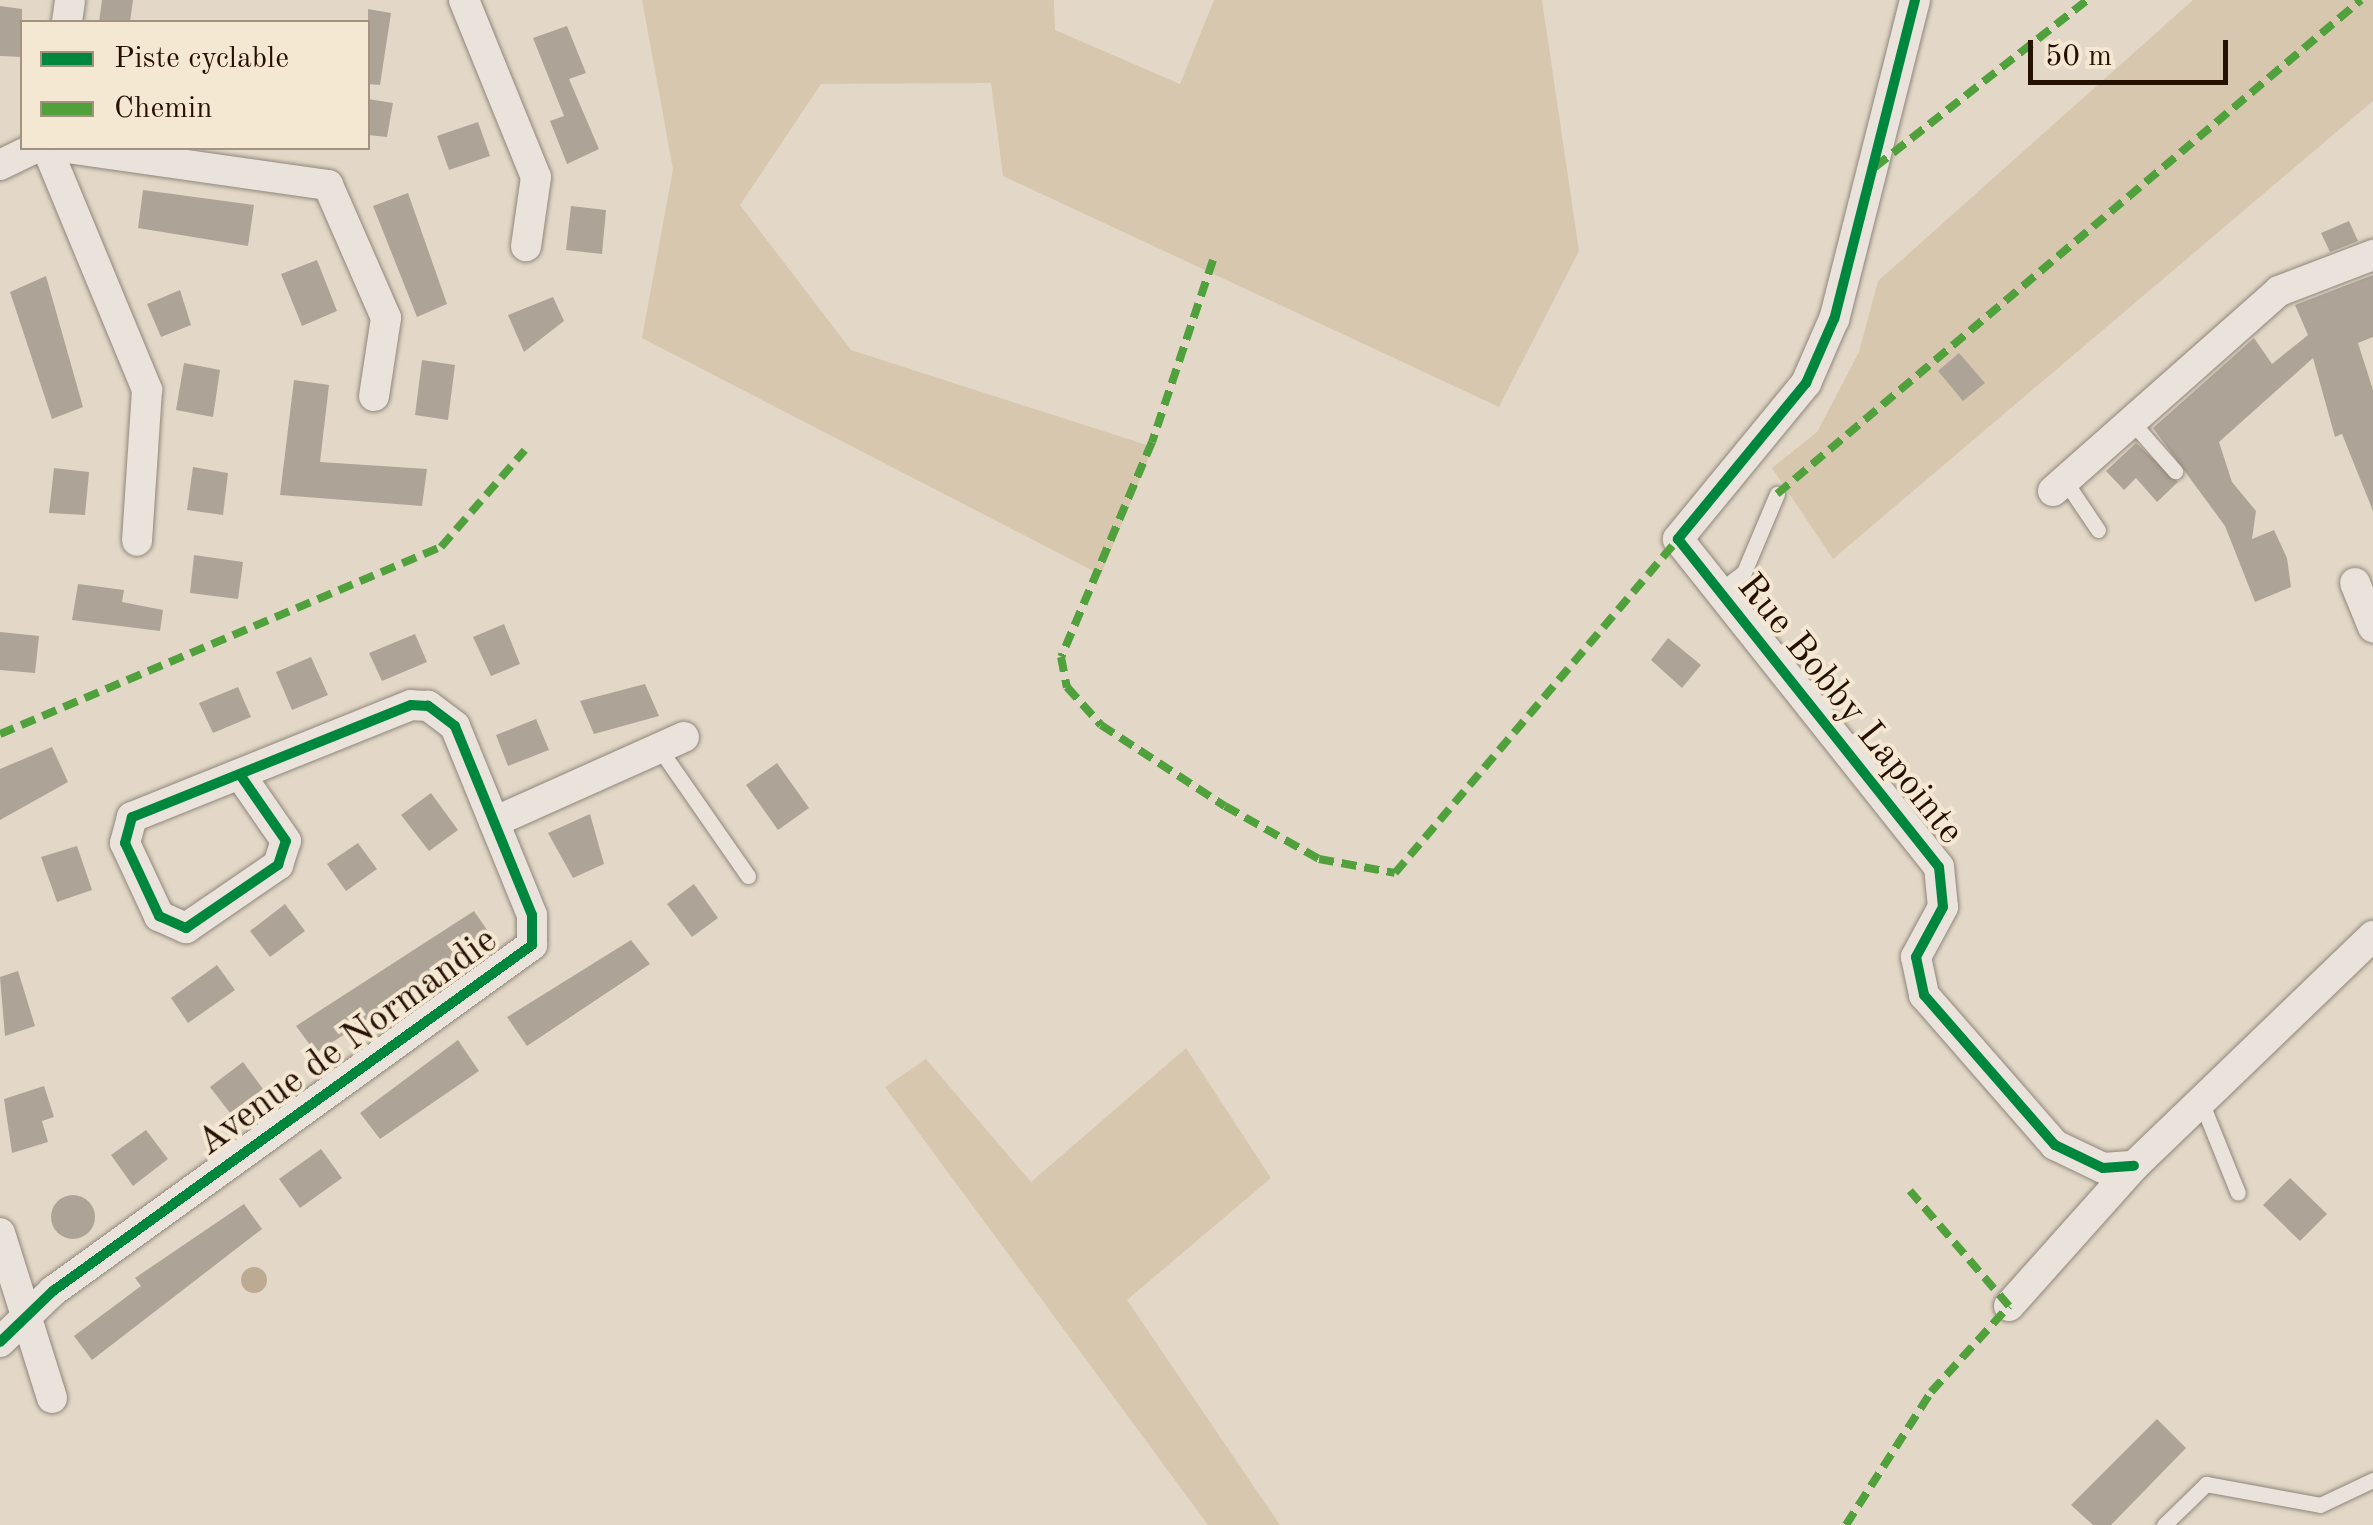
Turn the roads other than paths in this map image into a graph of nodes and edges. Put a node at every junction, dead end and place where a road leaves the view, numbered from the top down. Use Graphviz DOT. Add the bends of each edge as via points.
graph roads {
  1 [pos="464,0"];
  2 [pos="1915,0"];
  3 [pos="31,150"];
  4 [pos="48,150"];
  5 [pos="81,150"];
  6 [pos="0,165"];
  7 [pos="526,246"];
  8 [pos="2373,255"];
  9 [pos="374,396"];
  10 [pos="2131,421"];
  11 [pos="2175,471"];
  12 [pos="2059,486"];
  13 [pos="1777,494"];
  14 [pos="2098,530"];
  15 [pos="138,542"];
  16 [pos="2355,582"];
  17 [pos="1717,593"];
  18 [pos="2373,627"];
  19 [pos="671,743"];
  20 [pos="242,776"];
  21 [pos="494,822"];
  22 [pos="748,876"];
  23 [pos="2373,936"];
  24 [pos="2200,1100"];
  25 [pos="2134,1166"];
  26 [pos="2238,1192"];
  27 [pos="0,1232"];
  28 [pos="2009,1306"];
  29 [pos="27,1316"];
  30 [pos="0,1342"];
  31 [pos="52,1398"];
  32 [pos="2373,1480"];
  33 [pos="2164,1525"];
  1 -- 7 [label="street" via="536,177"];
  2 -- 17 [label="street, Rue Bobby Lapointe" via="1834,320 1806,383 1678,539"];
  3 -- 6 [label="street"];
  4 -- 15 [label="street" via="147,390"];
  5 -- 9 [label="street" via="328,185 386,318"];
  8 -- 10 [label="street" via="2279,291"];
  10 -- 11 [label="lane"];
  10 -- 12 [label="street"];
  12 -- 14 [label="lane"];
  13 -- 17 [label="lane" via="1744,572"];
  16 -- 18 [label="street"];
  17 -- 25 [label="street, Rue Bobby Lapointe" via="1939,867 1943,907 1916,957 1924,994 2055,1145 2103,1168"];
  19 -- 21 [label="street"];
  19 -- 22 [label="lane"];
  20 -- 20 [label="street" via="132,817 124,842 159,916 186,928 278,865 286,841"];
  20 -- 21 [label="street, Avenue de Normandie" via="428,706 455,726"];
  21 -- 29 [label="street, Avenue de Normandie" via="536,929 522,958"];
  23 -- 24 [label="street"];
  24 -- 25 [label="street"];
  24 -- 26 [label="lane"];
  25 -- 28 [label="street"];
  27 -- 29 [label="street"];
  29 -- 30 [label="street, Avenue de Normandie"];
  29 -- 31 [label="street"];
  32 -- 33 [label="lane" via="2320,1506 2206,1484"];
}
